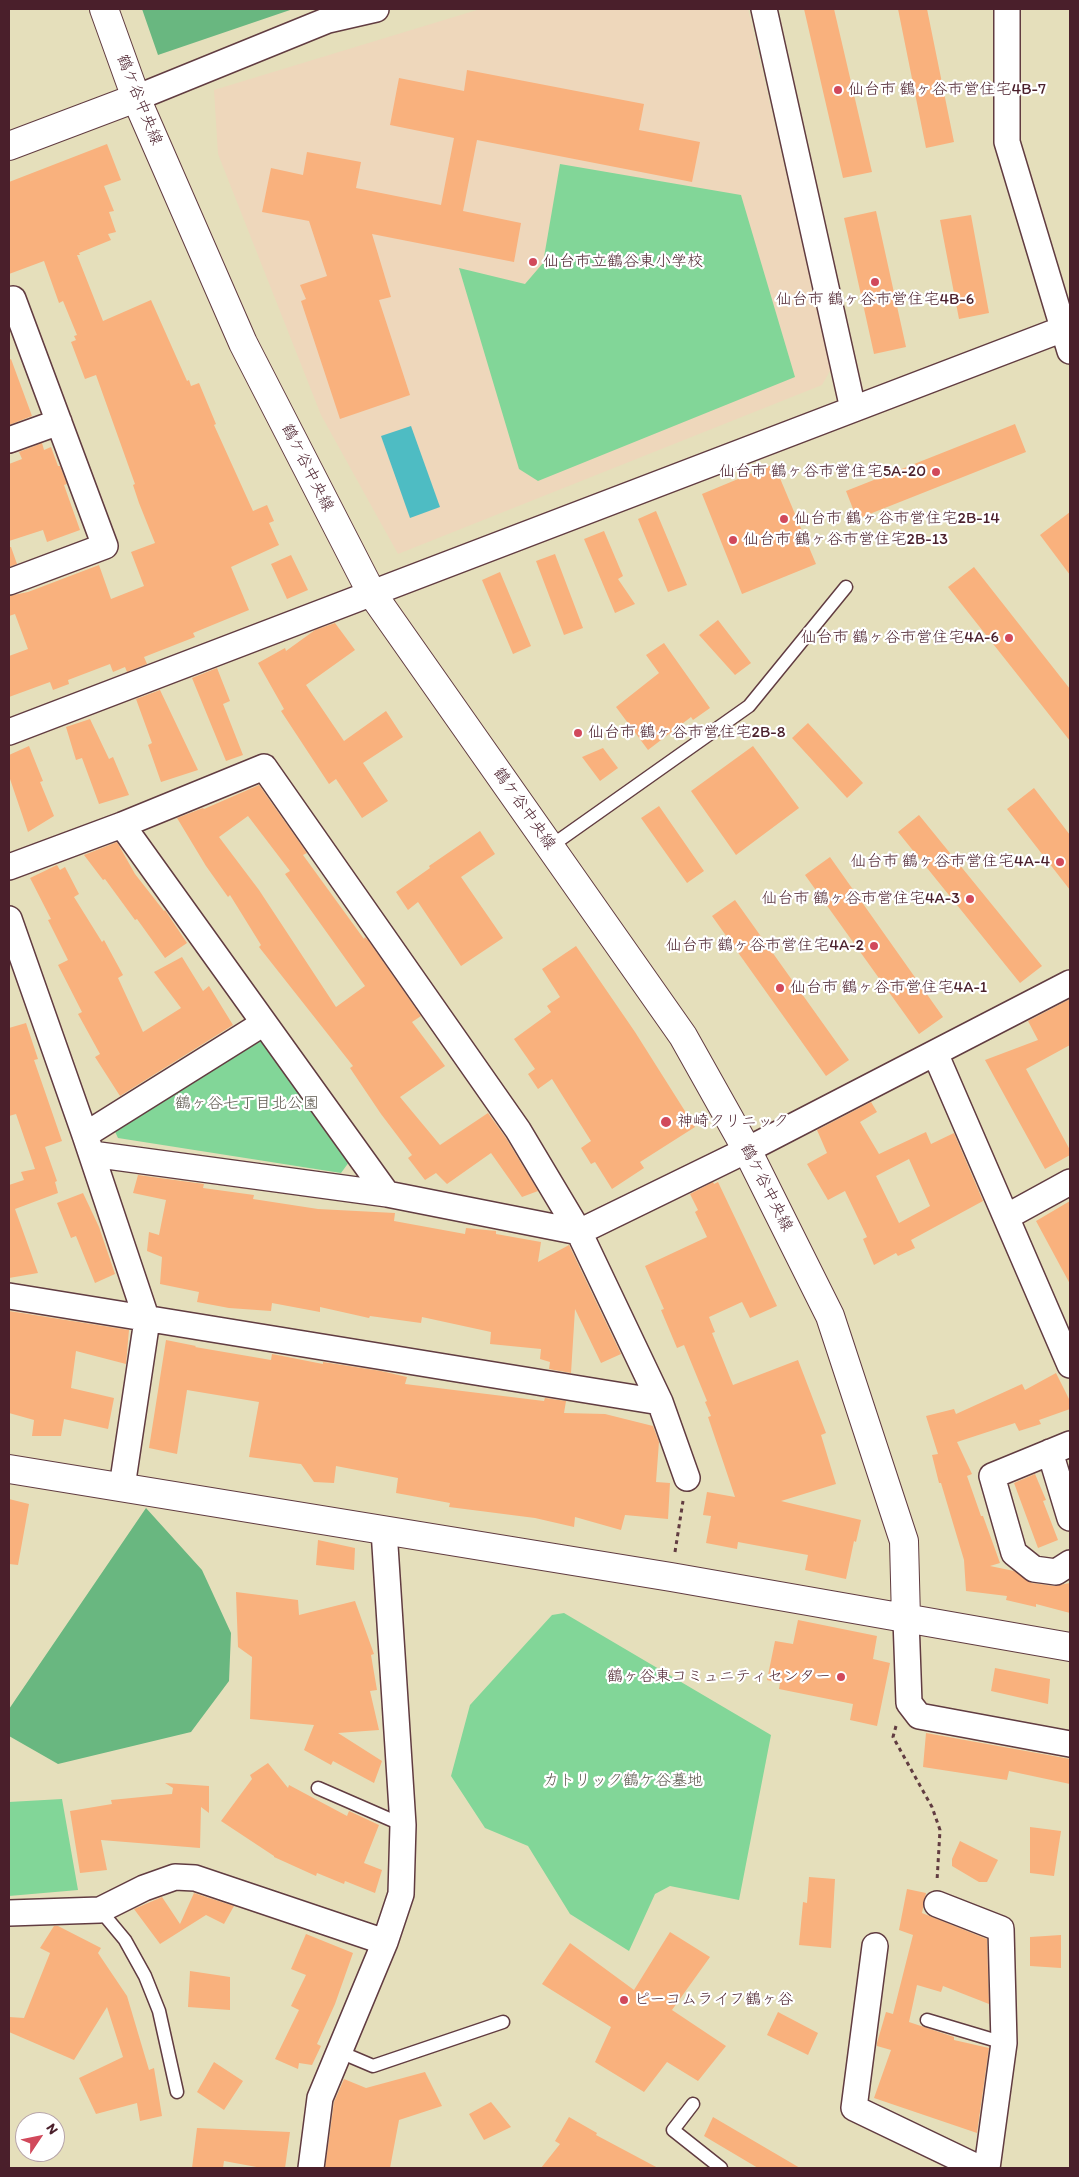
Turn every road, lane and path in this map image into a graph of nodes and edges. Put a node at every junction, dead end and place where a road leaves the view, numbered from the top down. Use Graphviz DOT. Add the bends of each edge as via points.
graph roads {
  1 [pos="104,9"];
  2 [pos="376,9"];
  3 [pos="764,9"];
  4 [pos="1007,9"];
  5 [pos="136,98"];
  6 [pos="9,146"];
  7 [pos="9,300"];
  8 [pos="1066,340"];
  9 [pos="853,409"];
  10 [pos="59,422"];
  11 [pos="9,440"];
  12 [pos="9,582"];
  13 [pos="846,588"];
  14 [pos="371,592"];
  15 [pos="9,732"];
  16 [pos="122,825"];
  17 [pos="551,846"];
  18 [pos="9,867"];
  19 [pos="9,919"];
  20 [pos="1070,983"];
  21 [pos="264,1023"];
  22 [pos="935,1053"];
  23 [pos="89,1144"];
  24 [pos="747,1150"];
  25 [pos="1070,1182"];
  26 [pos="387,1194"];
  27 [pos="1008,1216"];
  28 [pos="579,1232"];
  29 [pos="9,1296"];
  30 [pos="147,1320"];
  31 [pos="1070,1365"];
  32 [pos="660,1402"];
  33 [pos="1060,1448"];
  34 [pos="9,1469"];
  35 [pos="687,1478"];
  36 [pos="122,1487"];
  37 [pos="1070,1518"];
  38 [pos="384,1530"];
  39 [pos="1070,1563"];
  40 [pos="671,1577"];
  41 [pos="906,1619"];
  42 [pos="1070,1647"];
  43 [pos="909,1702"];
  44 [pos="1070,1744"];
  45 [pos="318,1788"];
  46 [pos="403,1825"];
  47 [pos="938,1856"];
  48 [pos="937,1904"];
  49 [pos="100,1910"];
  50 [pos="9,1913"];
  51 [pos="385,1942"];
  52 [pos="875,1946"];
  53 [pos="927,2020"];
  54 [pos="503,2022"];
  55 [pos="1004,2043"];
  56 [pos="340,2052"];
  57 [pos="177,2092"];
  58 [pos="692,2104"];
  59 [pos="311,2168"];
  60 [pos="721,2168"];
  61 [pos="979,2168"];
  62 [pos="987,2168"];
  1 -- 5 [label="street, 鶴ケ谷中央線"];
  2 -- 5 [label="street" via="328,20"];
  3 -- 9 [label="street"];
  4 -- 8 [label="street" via="1007,142"];
  5 -- 6 [label="street"];
  5 -- 14 [label="street, 鶴ケ谷中央線" via="243,343"];
  7 -- 10 [label="street" via="13,299"];
  8 -- 9 [label="street"];
  9 -- 14 [label="street"];
  10 -- 11 [label="street"];
  10 -- 12 [label="street" via="105,546"];
  13 -- 17 [label="lane" via="750,706"];
  14 -- 15 [label="street"];
  14 -- 17 [label="street, 鶴ケ谷中央線"];
  16 -- 18 [label="street"];
  16 -- 21 [label="street"];
  16 -- 28 [label="street" via="264,767 518,1130"];
  17 -- 24 [label="street, 鶴ケ谷中央線" via="683,1036"];
  19 -- 23 [label="street"];
  20 -- 22 [label="street"];
  21 -- 23 [label="street"];
  21 -- 26 [label="street"];
  22 -- 24 [label="street"];
  22 -- 27 [label="street"];
  23 -- 26 [label="street"];
  23 -- 30 [label="street"];
  24 -- 28 [label="street"];
  24 -- 41 [label="street, 鶴ケ谷中央線" via="830,1316 904,1542"];
  25 -- 27 [label="street"];
  26 -- 28 [label="street"];
  27 -- 31 [label="street"];
  28 -- 32 [label="street"];
  29 -- 30 [label="street"];
  30 -- 32 [label="street"];
  30 -- 36 [label="street"];
  32 -- 35 [label="street"];
  33 -- 37 [label="street"];
  33 -- 39 [label="street" via="992,1476 1014,1552 1034,1570 1056,1572"];
  34 -- 36 [label="street"];
  35 -- 40 [label="path"];
  36 -- 38 [label="street"];
  38 -- 40 [label="street"];
  38 -- 46 [label="street"];
  40 -- 41 [label="street"];
  41 -- 42 [label="street"];
  41 -- 43 [label="street"];
  43 -- 44 [label="street" via="919,1716"];
  43 -- 47 [label="path" via="897,1718 894,1737 932,1807 940,1830"];
  45 -- 46 [label="lane"];
  46 -- 51 [label="street" via="401,1894"];
  48 -- 55 [label="street" via="1001,1930"];
  49 -- 50 [label="street"];
  49 -- 51 [label="street" via="175,1877 195,1878"];
  49 -- 57 [label="lane" via="125,1940 145,1976 159,2011"];
  51 -- 56 [label="street"];
  52 -- 61 [label="street" via="854,2108"];
  53 -- 55 [label="lane"];
  54 -- 56 [label="lane" via="373,2066"];
  55 -- 62 [label="street"];
  56 -- 59 [label="street" via="320,2098"];
  58 -- 60 [label="lane" via="673,2130"];
}
